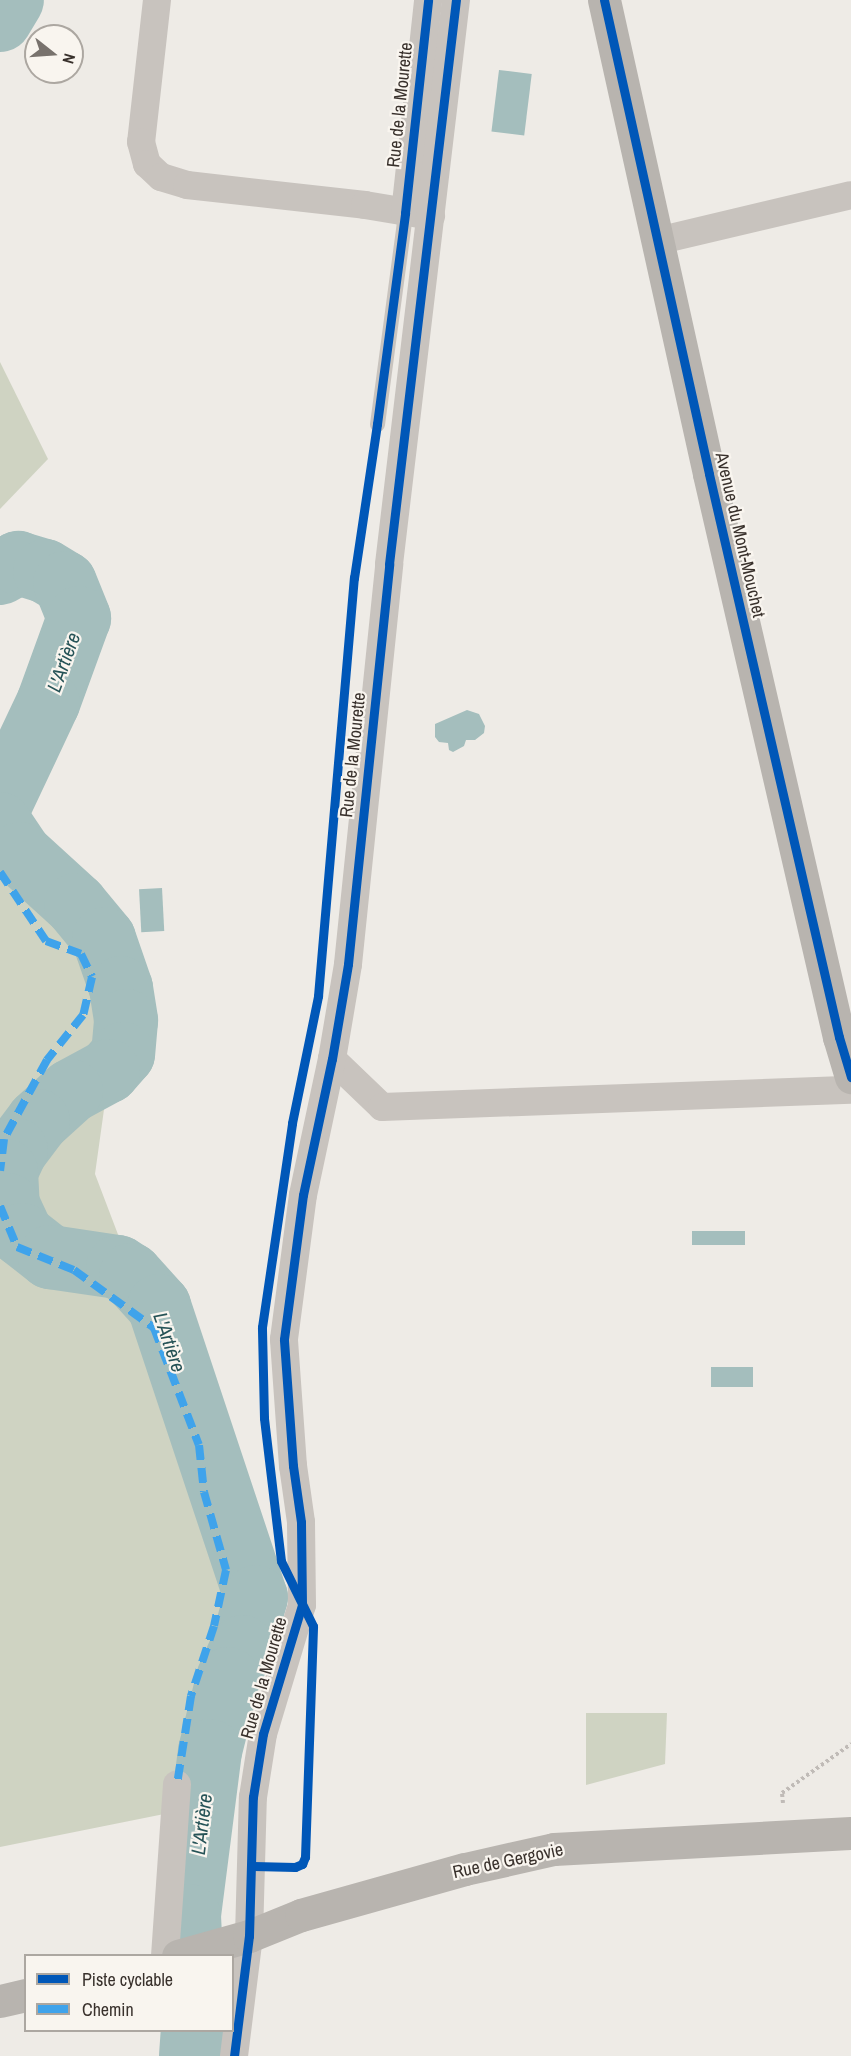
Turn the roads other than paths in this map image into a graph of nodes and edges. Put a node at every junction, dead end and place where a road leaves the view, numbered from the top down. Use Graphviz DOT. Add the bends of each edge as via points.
graph roads {
  1 [pos="157,0"];
  2 [pos="428,0"];
  3 [pos="456,0"];
  4 [pos="604,0"];
  5 [pos="851,195"];
  6 [pos="418,215"];
  7 [pos="657,241"];
  8 [pos="377,424"];
  9 [pos="332,1059"];
  10 [pos="851,1077"];
  11 [pos="851,1090"];
  12 [pos="177,1784"];
  13 [pos="851,1833"];
  14 [pos="249,1936"];
  15 [pos="190,1952"];
  16 [pos="165,1954"];
  17 [pos="24,1995"];
  18 [pos="0,2001"];
  19 [pos="234,2056"];
  1 -- 6 [label="street" via="141,142 147,164 160,177 187,185 365,205"];
  2 -- 6 [label="street, Rue de la Mourette"];
  3 -- 6 [label="street, Rue de la Mourette"];
  4 -- 7 [label="main road, Avenue du Mont-Mouchet"];
  5 -- 7 [label="street"];
  6 -- 8 [label="lane"];
  6 -- 9 [label="street, Rue de la Mourette" via="389,564 348,964"];
  7 -- 10 [label="main road, Avenue du Mont-Mouchet"];
  9 -- 11 [label="street" via="382,1107"];
  9 -- 14 [label="street, Rue de la Mourette" via="303,1195 285,1339 301,1522 302,1605 262,1734 253,1797"];
  12 -- 16 [label="street"];
  13 -- 14 [label="main road, Rue de Gergovie" via="554,1849 465,1869 323,1909"];
  14 -- 15 [label="main road, Rue de Gergovie"];
  14 -- 19 [label="street, Rue de la Mourette"];
  17 -- 18 [label="main road"];
}
